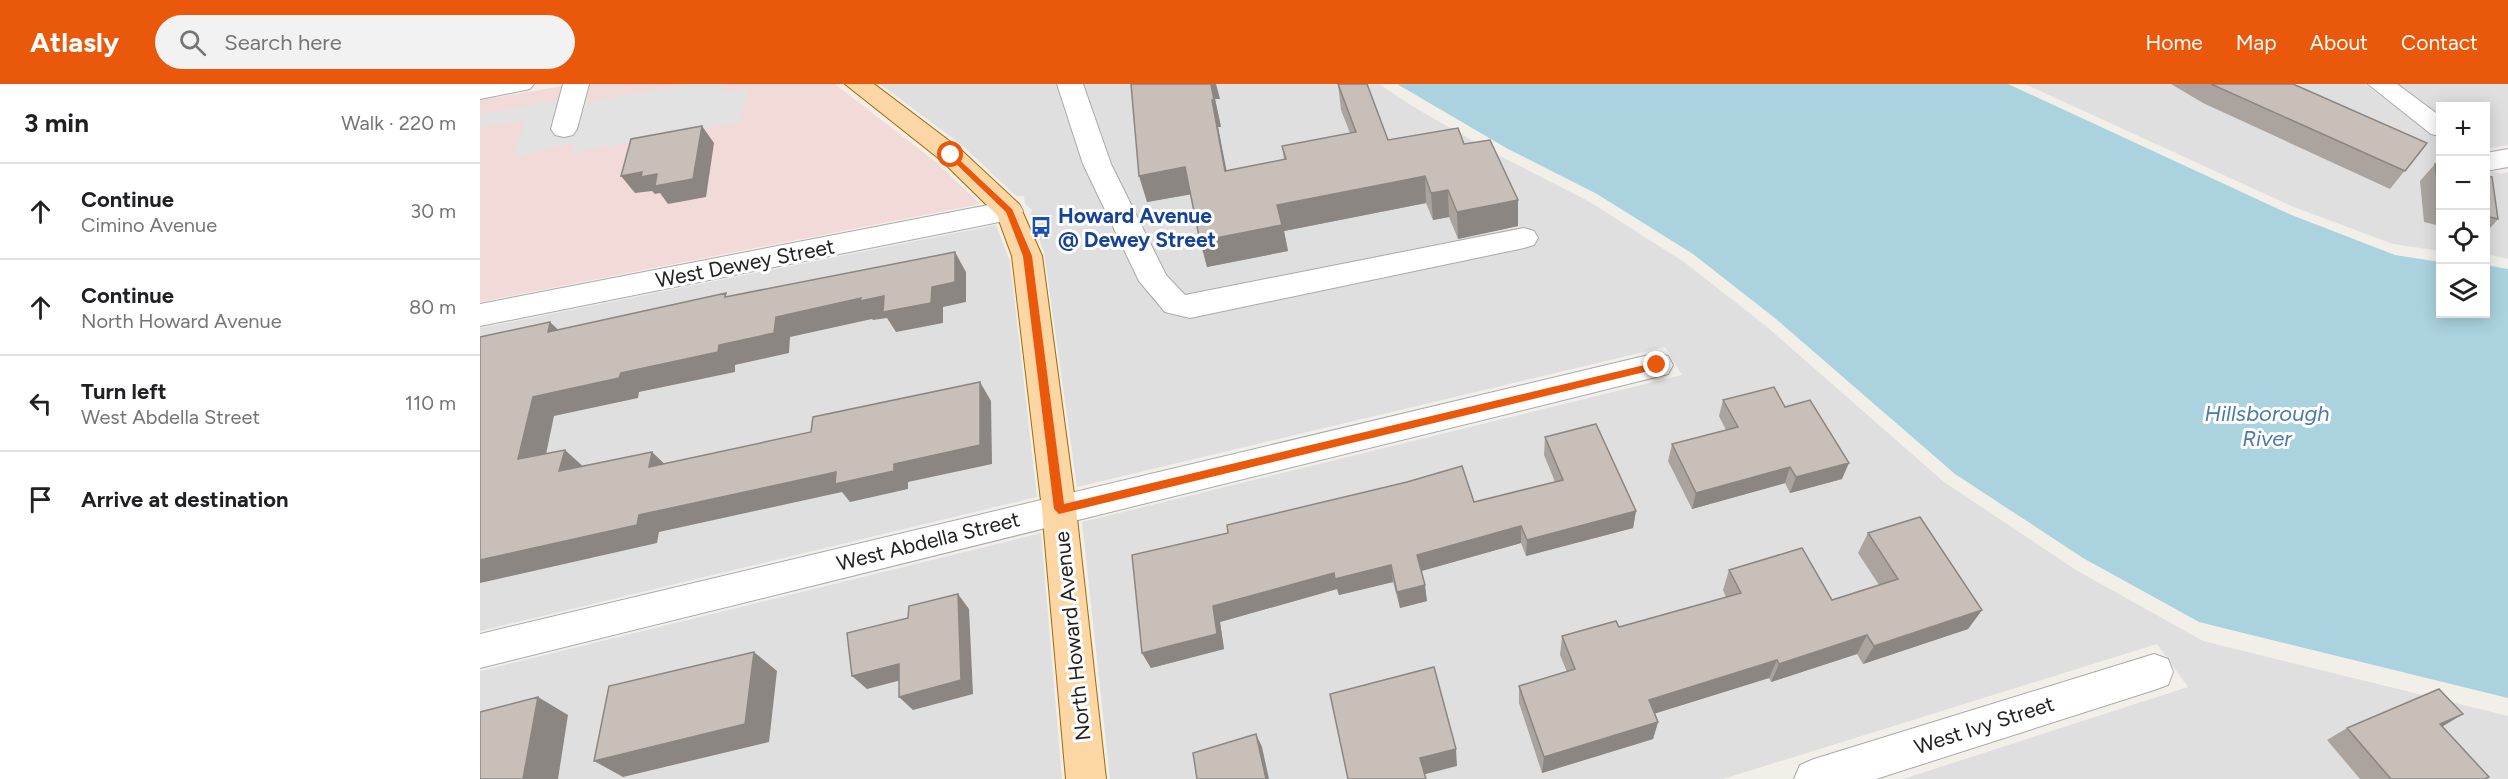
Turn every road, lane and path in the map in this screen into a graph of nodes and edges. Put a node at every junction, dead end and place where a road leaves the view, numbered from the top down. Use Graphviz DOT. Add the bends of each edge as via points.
graph roads {
  1 [pos="483,84"];
  2 [pos="521,84"];
  3 [pos="576,84"];
  4 [pos="858,84"];
  5 [pos="1070,84"];
  6 [pos="2380,84"];
  7 [pos="480,91"];
  8 [pos="2436,125"];
  9 [pos="564,129"];
  10 [pos="2508,158"];
  11 [pos="2490,161"];
  12 [pos="1009,211"];
  13 [pos="1524,238"];
  14 [pos="480,315"];
  15 [pos="1657,365"];
  16 [pos="1059,509"];
  17 [pos="480,651"];
  18 [pos="2154,672"];
  19 [pos="1086,779"];
  20 [pos="1814,779"];
  1 -- 7 [label="street"];
  2 -- 7 [label="street"];
  3 -- 9 [label="street"];
  4 -- 12 [label="main road" via="951,155"];
  5 -- 13 [label="street" via="1097,164 1154,281 1176,304 1190,307"];
  6 -- 8 [label="street"];
  10 -- 11 [label="street"];
  12 -- 14 [label="street, West Dewey Street"];
  12 -- 16 [label="main road, North Howard Avenue" via="1028,256"];
  15 -- 16 [label="street, West Abdella Street"];
  16 -- 17 [label="street, West Abdella Street"];
  16 -- 19 [label="main road, North Howard Avenue"];
  18 -- 20 [label="street, West Ivy Street"];
}
